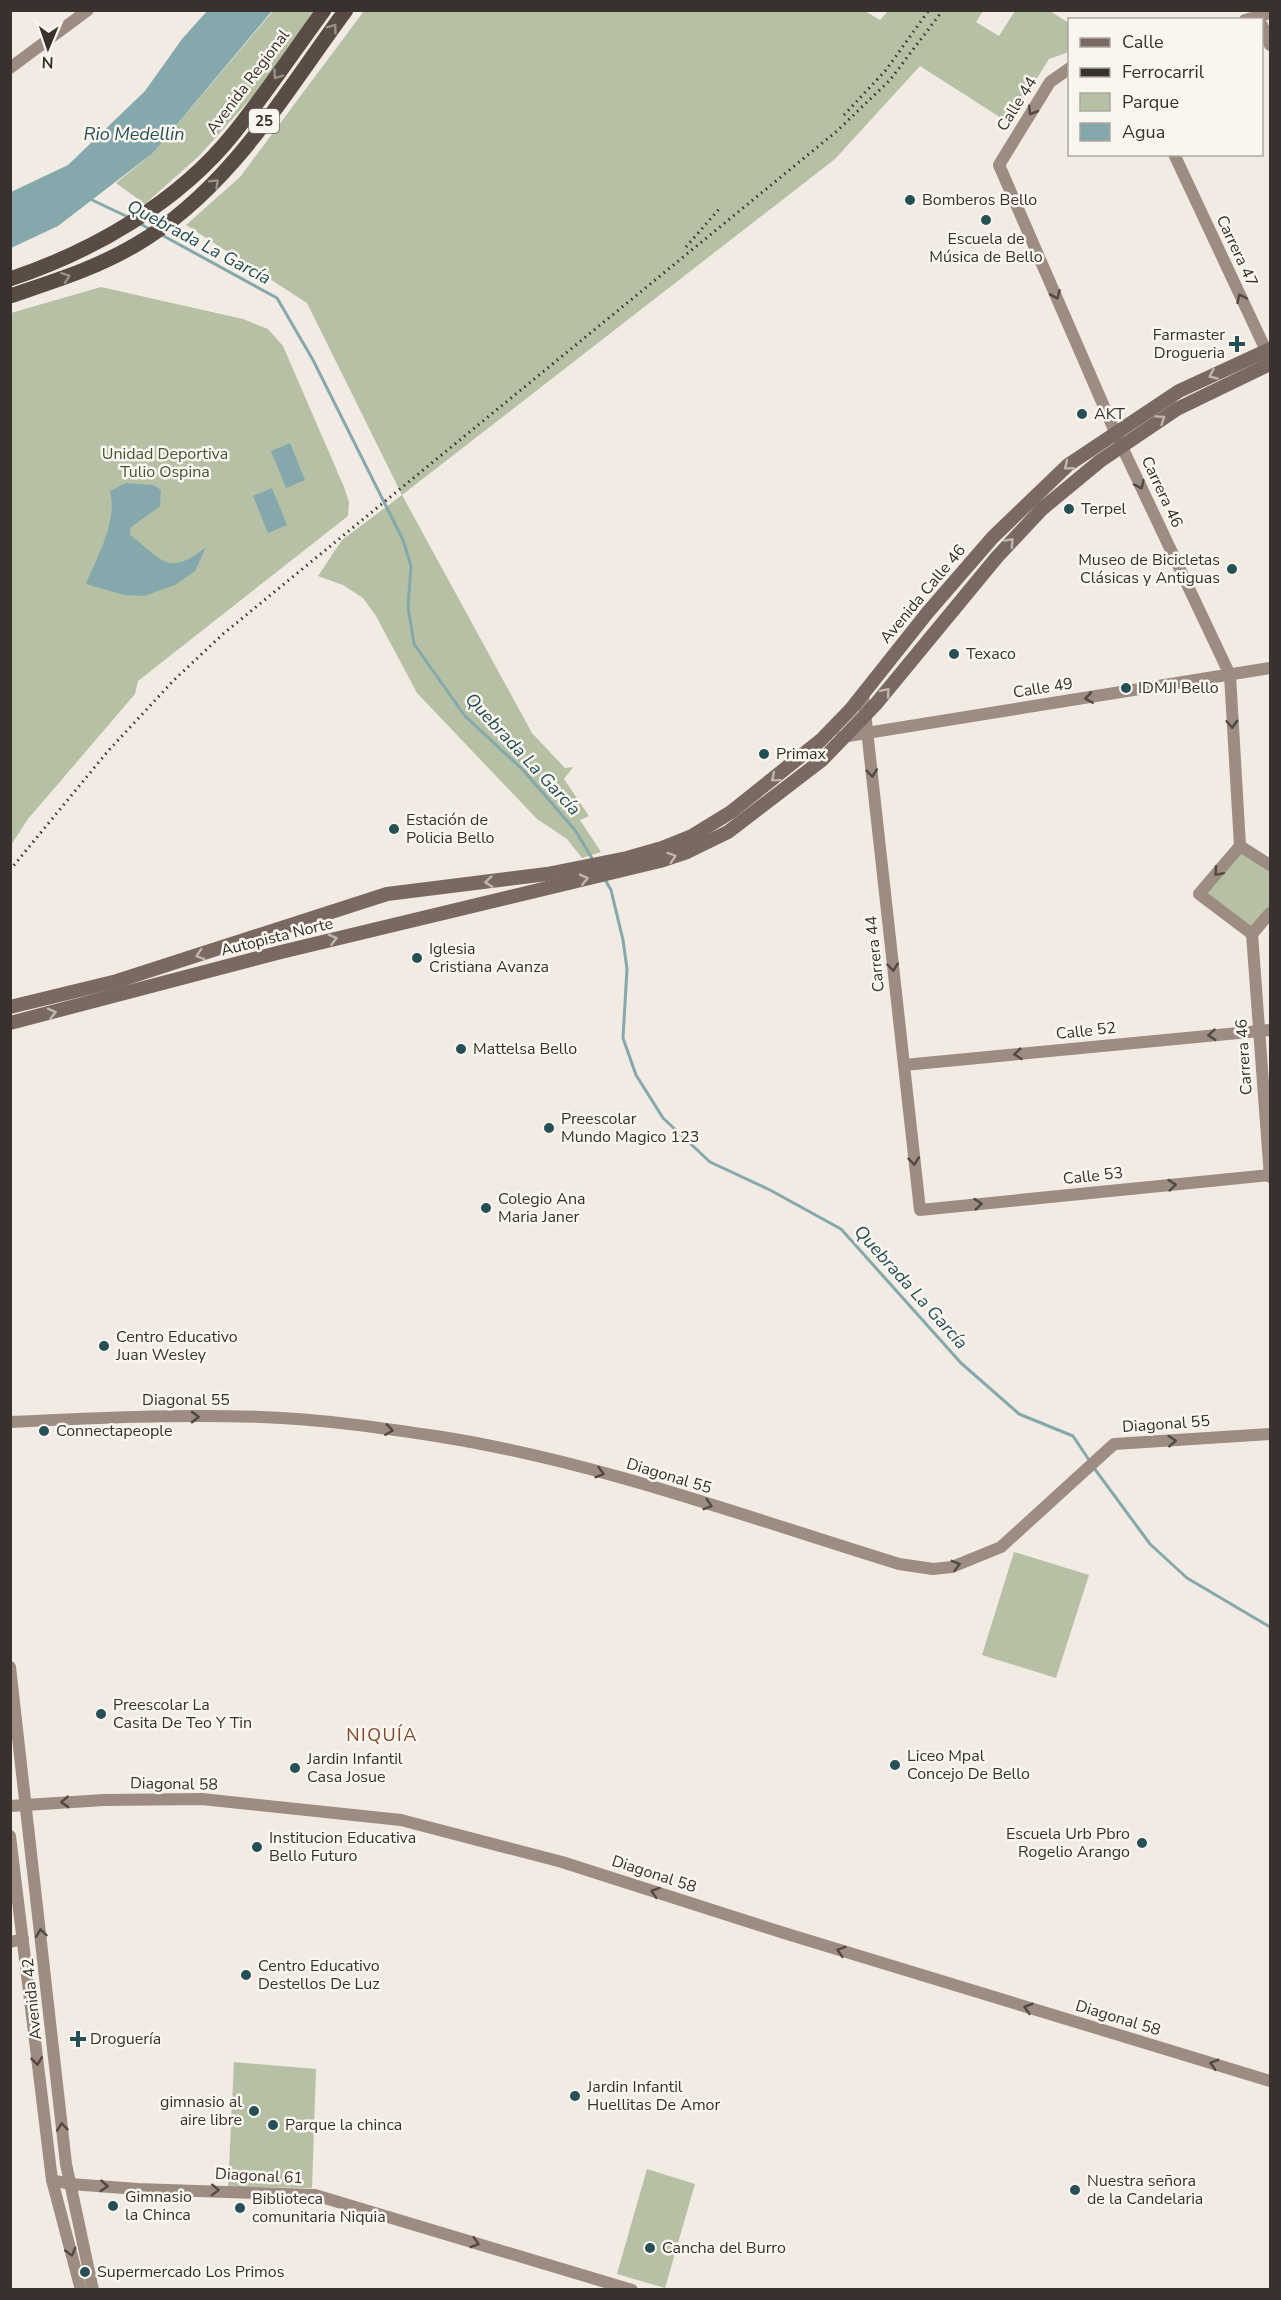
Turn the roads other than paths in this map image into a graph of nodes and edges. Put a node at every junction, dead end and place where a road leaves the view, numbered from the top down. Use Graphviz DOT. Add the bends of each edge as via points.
graph roads {
  1 [pos="88,10"];
  2 [pos="324,10"];
  3 [pos="346,10"];
  4 [pos="1263,29"];
  5 [pos="1270,45"];
  6 [pos="10,68"];
  7 [pos="1068,69"];
  8 [pos="1175,156"];
  9 [pos="999,165"];
  10 [pos="10,279"];
  11 [pos="10,296"];
  12 [pos="1269,356"];
  13 [pos="1116,432"];
  14 [pos="1122,446"];
  15 [pos="1270,668"];
  16 [pos="1230,675"];
  17 [pos="863,694"];
  18 [pos="866,715"];
  19 [pos="868,733"];
  20 [pos="847,736"];
  21 [pos="821,740"];
  22 [pos="1240,846"];
  23 [pos="1270,865"];
  24 [pos="612,867"];
  25 [pos="550,880"];
  26 [pos="1270,913"];
  27 [pos="1252,934"];
  28 [pos="10,1007"];
  29 [pos="10,1023"];
  30 [pos="1265,1030"];
  31 [pos="904,1065"];
  32 [pos="1270,1176"];
  33 [pos="920,1210"];
  34 [pos="10,1422"];
  35 [pos="1270,1434"];
  36 [pos="10,1667"];
  37 [pos="10,1806"];
  38 [pos="26,1806"];
  39 [pos="10,1836"];
  40 [pos="17,1940"];
  41 [pos="1270,2081"];
  42 [pos="51,2180"];
  43 [pos="70,2184"];
  44 [pos="81,2289"];
  45 [pos="93,2289"];
  46 [pos="632,2289"];
  1 -- 6 [label="street"];
  2 -- 10 [label="highway, Avenida Regional / 25, one-way" via="234,134 187,182 103,238 46,267"];
  11 -- 3 [label="highway, 25, one-way" via="87,270 139,243 205,192 238,157"];
  4 -- 5 [label="street"];
  7 -- 9 [label="street, Calle 44, one-way" via="1050,82"];
  12 -- 8 [label="street, Carrera 47, one-way"];
  9 -- 13 [label="street, Carrera 46, one-way"];
  12 -- 13 [label="main road, Avenida Calle 46, one-way" via="1179,391"];
  14 -- 12 [label="main road, Avenida Calle 46, one-way"];
  13 -- 14 [label="street, Carrera 46"];
  13 -- 17 [label="main road, Avenida Calle 46, one-way" via="1068,465 993,537"];
  14 -- 16 [label="street, Carrera 46, one-way"];
  18 -- 14 [label="main road, Avenida Calle 46, one-way" via="1017,535 1058,496"];
  15 -- 16 [label="street, Calle 49"];
  16 -- 19 [label="street, Calle 49, one-way"];
  16 -- 22 [label="street, Carrera 46, one-way"];
  17 -- 18 [label="street, Carrera 44"];
  17 -- 21 [label="main road, Avenida Calle 46"];
  18 -- 19 [label="street, Carrera 44"];
  18 -- 20 [label="main road, Avenida Calle 46"];
  19 -- 20 [label="street, Calle 49"];
  19 -- 31 [label="street, Carrera 44, one-way"];
  20 -- 21 [label="street, Calle 49"];
  24 -- 20 [label="main road, Avenida Calle 46, one-way" via="687,852 728,832 808,773"];
  21 -- 24 [label="main road, Avenida Calle 46, one-way" via="701,831"];
  22 -- 23 [label="street"];
  22 -- 27 [label="street, one-way" via="1199,894"];
  24 -- 25 [label="main road"];
  25 -- 28 [label="main road, Autopista Norte, one-way" via="387,894 117,981"];
  29 -- 25 [label="main road, Autopista Norte, one-way"];
  26 -- 27 [label="street"];
  27 -- 30 [label="street, Carrera 46"];
  30 -- 31 [label="street, Calle 52, one-way"];
  30 -- 32 [label="street, Carrera 46"];
  31 -- 33 [label="street, Carrera 44, one-way"];
  33 -- 32 [label="street, Calle 53, one-way"];
  34 -- 35 [label="street, Diagonal 55, one-way" via="262,1417 444,1437 548,1458 899,1564 933,1569 952,1567 1000,1547 1112,1446"];
  36 -- 38 [label="street, Avenida 42"];
  37 -- 38 [label="street, Diagonal 58"];
  41 -- 38 [label="street, Diagonal 58, one-way" via="562,1862 401,1820 202,1799"];
  43 -- 38 [label="street, Avenida 42, one-way"];
  39 -- 40 [label="street, Avenida 42"];
  40 -- 42 [label="street, Avenida 42, one-way"];
  42 -- 43 [label="street, Diagonal 61"];
  42 -- 44 [label="street, Avenida 42, one-way"];
  43 -- 45 [label="street, Avenida 42"];
  43 -- 46 [label="street, Diagonal 61, one-way" via="315,2195"];
}
